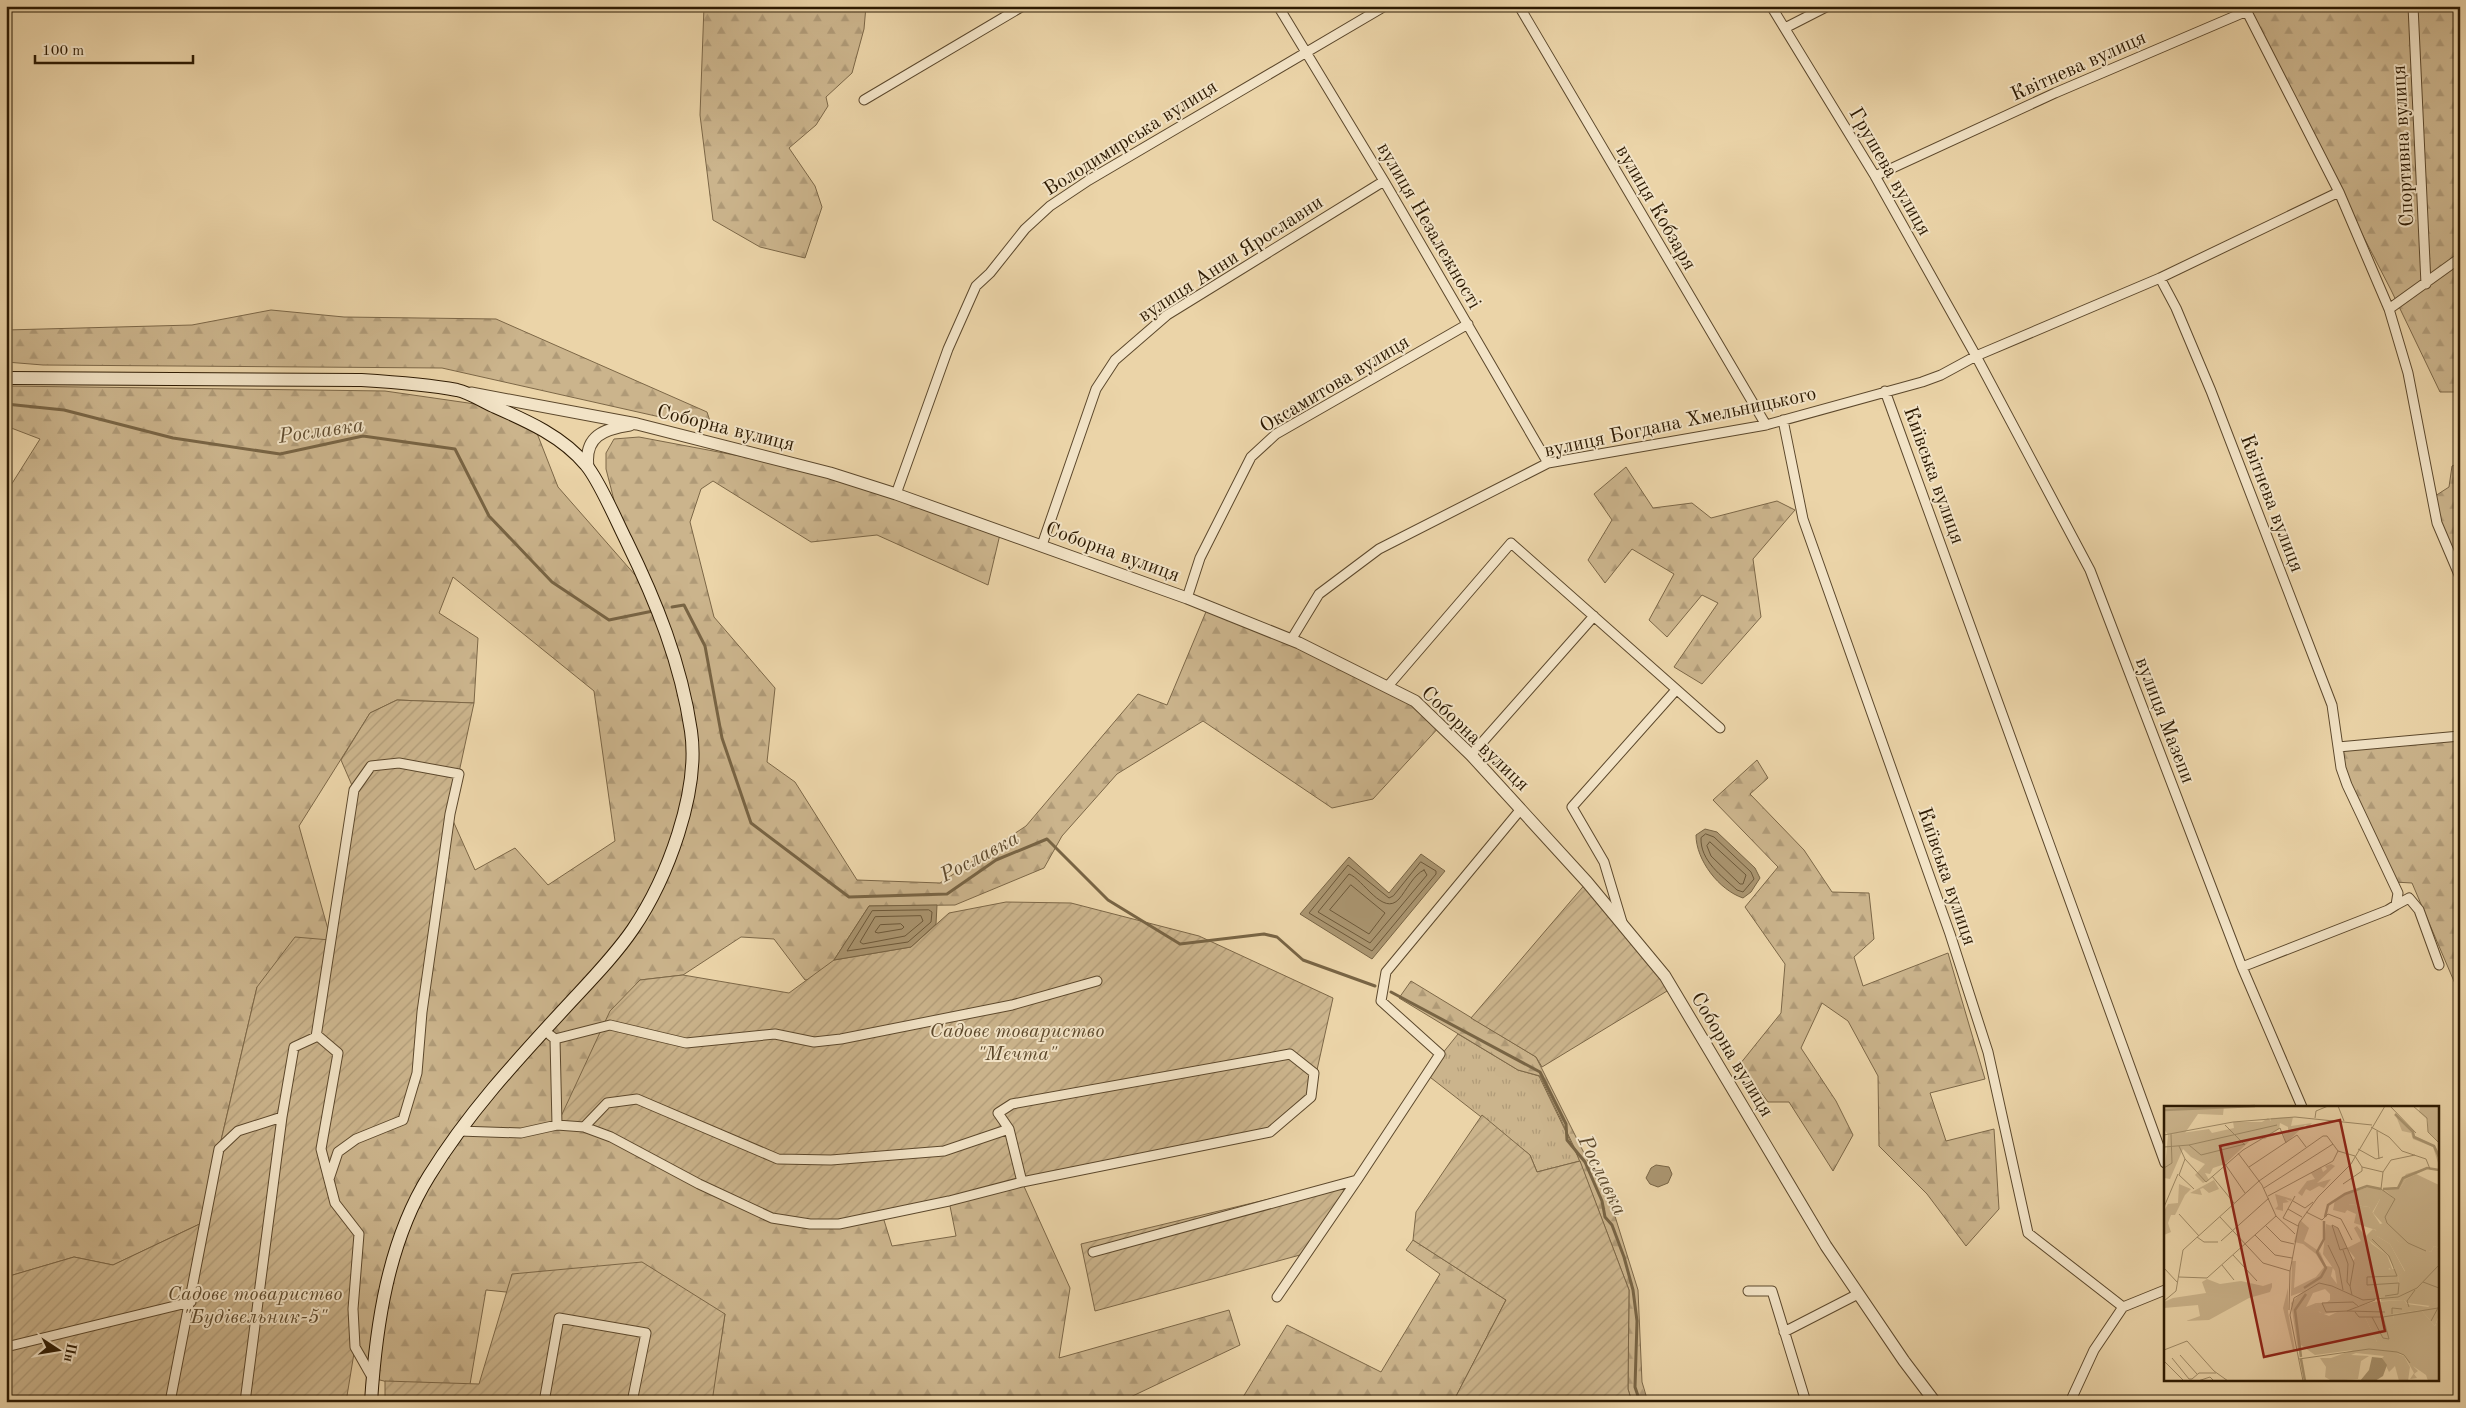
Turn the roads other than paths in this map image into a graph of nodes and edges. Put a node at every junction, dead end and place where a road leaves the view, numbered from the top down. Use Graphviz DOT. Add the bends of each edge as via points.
graph roads {
  1 [pos="1022,6"];
  2 [pos="1278,6"];
  3 [pos="1385,6"];
  4 [pos="1519,6"];
  5 [pos="1771,6"];
  6 [pos="1828,6"];
  7 [pos="2413,6"];
  8 [pos="2246,8"];
  9 [pos="1785,28"];
  10 [pos="1307,53"];
  11 [pos="864,100"];
  12 [pos="1875,176"];
  13 [pos="1384,181"];
  14 [pos="2339,192"];
  15 [pos="2460,258"];
  16 [pos="2160,278"];
  17 [pos="2426,284"];
  18 [pos="2389,309"];
  19 [pos="1468,324"];
  20 [pos="1976,356"];
  21 [pos="6,378"];
  22 [pos="460,391"];
  23 [pos="1886,391"];
  24 [pos="1783,420"];
  25 [pos="637,424"];
  26 [pos="1766,425"];
  27 [pos="1548,463"];
  28 [pos="588,467"];
  29 [pos="896,494"];
  30 [pos="1042,545"];
  31 [pos="2460,577"];
  32 [pos="1188,598"];
  33 [pos="1594,616"];
  34 [pos="1291,640"];
  35 [pos="1388,686"];
  36 [pos="1676,690"];
  37 [pos="1720,728"];
  38 [pos="2460,736"];
  39 [pos="2338,747"];
  40 [pos="1472,755"];
  41 [pos="1521,809"];
  42 [pos="2396,905"];
  43 [pos="1623,924"];
  44 [pos="2439,965"];
  45 [pos="2242,967"];
  46 [pos="1097,981"];
  47 [pos="544,1031"];
  48 [pos="316,1037"];
  49 [pos="555,1039"];
  50 [pos="2302,1106"];
  51 [pos="282,1117"];
  52 [pos="557,1125"];
  53 [pos="584,1127"];
  54 [pos="1008,1130"];
  55 [pos="460,1131"];
  56 [pos="2164,1160"];
  57 [pos="329,1179"];
  58 [pos="1357,1180"];
  59 [pos="1022,1182"];
  60 [pos="1093,1252"];
  61 [pos="2164,1290"];
  62 [pos="1748,1291"];
  63 [pos="1858,1294"];
  64 [pos="1277,1297"];
  65 [pos="191,1302"];
  66 [pos="2123,1307"];
  67 [pos="1784,1332"];
  68 [pos="6,1346"];
  69 [pos="372,1378"];
  70 [pos="2460,1396"];
  71 [pos="170,1402"];
  72 [pos="244,1402"];
  73 [pos="371,1402"];
  74 [pos="544,1402"];
  75 [pos="632,1402"];
  76 [pos="1806,1402"];
  77 [pos="1935,1402"];
  78 [pos="2070,1402"];
  79 [pos="2458,1402"];
  1 -- 11 [label="street"];
  2 -- 10 [label="street, вулиця Незалежності"];
  3 -- 10 [label="street, Володимирська вулиця"];
  4 -- 26 [label="street, вулиця Кобзаря"];
  5 -- 9 [label="street, Грушева вулиця"];
  6 -- 9 [label="street"];
  7 -- 17 [label="street, Спортивна вулиця"];
  8 -- 12 [label="street, Квітнева вулиця"];
  8 -- 14 [label="street, Квітнева вулиця"];
  9 -- 12 [label="street, Грушева вулиця"];
  10 -- 13 [label="street, вулиця Незалежності"];
  10 -- 29 [label="street, Володимирська вулиця" via="1089,180 1050,206 1025,228 976,286 948,349"];
  12 -- 20 [label="street, Грушева вулиця"];
  13 -- 19 [label="street, вулиця Незалежності"];
  13 -- 30 [label="street, вулиця Анни Ярославни" via="1167,315 1115,360 1096,389"];
  14 -- 16 [label="street"];
  14 -- 18 [label="street, Квітнева вулиця"];
  15 -- 17 [label="street"];
  16 -- 20 [label="street"];
  16 -- 39 [label="street, Квітнева вулиця" via="2211,390 2332,705"];
  17 -- 18 [label="street"];
  18 -- 31 [label="street, Квітнева вулиця" via="2408,373 2437,523"];
  19 -- 27 [label="street, вулиця Незалежності"];
  19 -- 32 [label="street, Оксамитова вулиця" via="1276,434 1251,457 1200,558"];
  20 -- 23 [label="street, вулиця Богдана Хмельницького" via="1941,375"];
  20 -- 45 [label="street, вулиця Мазепи" via="2090,570"];
  21 -- 22 [label="main road" via="360,380"];
  22 -- 25 [label="street, Соборна вулиця"];
  22 -- 28 [label="main road" via="533,423 567,446"];
  23 -- 24 [label="street, вулиця Богдана Хмельницького"];
  23 -- 56 [label="street, Київська вулиця"];
  24 -- 26 [label="street, вулиця Богдана Хмельницького"];
  24 -- 66 [label="street, Київська вулиця" via="1803,519 1950,934 1988,1052 2028,1234"];
  25 -- 28 [label="street" via="613,427 593,439 586,455"];
  25 -- 29 [label="street, Соборна вулиця"];
  26 -- 27 [label="street, вулиця Богдана Хмельницького"];
  27 -- 34 [label="street, вулиця Богдана Хмельницького" via="1371,554 1319,594"];
  28 -- 47 [label="main road" via="652,594 673,650 692,734 690,788 677,839 659,882 633,929"];
  29 -- 30 [label="street, Соборна вулиця"];
  30 -- 32 [label="street, Соборна вулиця"];
  32 -- 34 [label="street, Соборна вулиця"];
  33 -- 35 [label="street" via="1511,543"];
  33 -- 36 [label="street"];
  33 -- 40 [label="street"];
  34 -- 35 [label="street, Соборна вулиця"];
  35 -- 40 [label="street, Соборна вулиця" via="1416,701"];
  36 -- 37 [label="street"];
  36 -- 43 [label="street" via="1572,807 1604,862"];
  38 -- 39 [label="street"];
  39 -- 42 [label="street, Квітнева вулиця" via="2348,785 2394,882 2398,893"];
  40 -- 41 [label="street, Соборна вулиця"];
  41 -- 43 [label="street, Соборна вулиця"];
  41 -- 58 [label="street" via="1386,972 1381,1001 1440,1054"];
  42 -- 44 [label="street" via="2410,898 2418,910"];
  42 -- 45 [label="street"];
  43 -- 63 [label="street, Соборна вулиця" via="1665,976"];
  45 -- 50 [label="street, вулиця Мазепи"];
  46 -- 49 [label="street" via="1012,1005 814,1042 775,1034 686,1043 610,1025"];
  47 -- 49 [label="street"];
  47 -- 55 [label="main road"];
  48 -- 51 [label="street" via="294,1047"];
  48 -- 57 [label="street" via="338,1053 321,1149"];
  48 -- 57 [label="street" via="354,790 371,766 399,763 459,774 450,814 423,1003 417,1073 403,1120 356,1139 338,1152"];
  49 -- 52 [label="street"];
  51 -- 65 [label="street" via="238,1131 219,1149"];
  51 -- 72 [label="street"];
  52 -- 53 [label="street"];
  52 -- 55 [label="street" via="521,1133"];
  53 -- 54 [label="street" via="607,1103 637,1099 778,1159 831,1160 944,1151"];
  53 -- 59 [label="street" via="772,1218 810,1224 839,1224 883,1216"];
  54 -- 59 [label="street"];
  54 -- 59 [label="street" via="998,1114 1012,1104 1290,1054 1314,1073 1311,1097 1270,1132"];
  55 -- 69 [label="main road" via="427,1178 400,1237 378,1327"];
  57 -- 69 [label="street" via="335,1203 359,1234 353,1308 355,1347"];
  58 -- 60 [label="street"];
  58 -- 64 [label="street"];
  61 -- 66 [label="street"];
  62 -- 67 [label="street" via="1772,1291"];
  63 -- 67 [label="street"];
  63 -- 77 [label="street, Соборна вулиця"];
  65 -- 68 [label="street"];
  65 -- 71 [label="street"];
  66 -- 78 [label="street" via="2094,1350"];
  67 -- 76 [label="street"];
  69 -- 73 [label="main road"];
  70 -- 79 [label="street"];
  74 -- 75 [label="street" via="559,1318 646,1333"];
}
